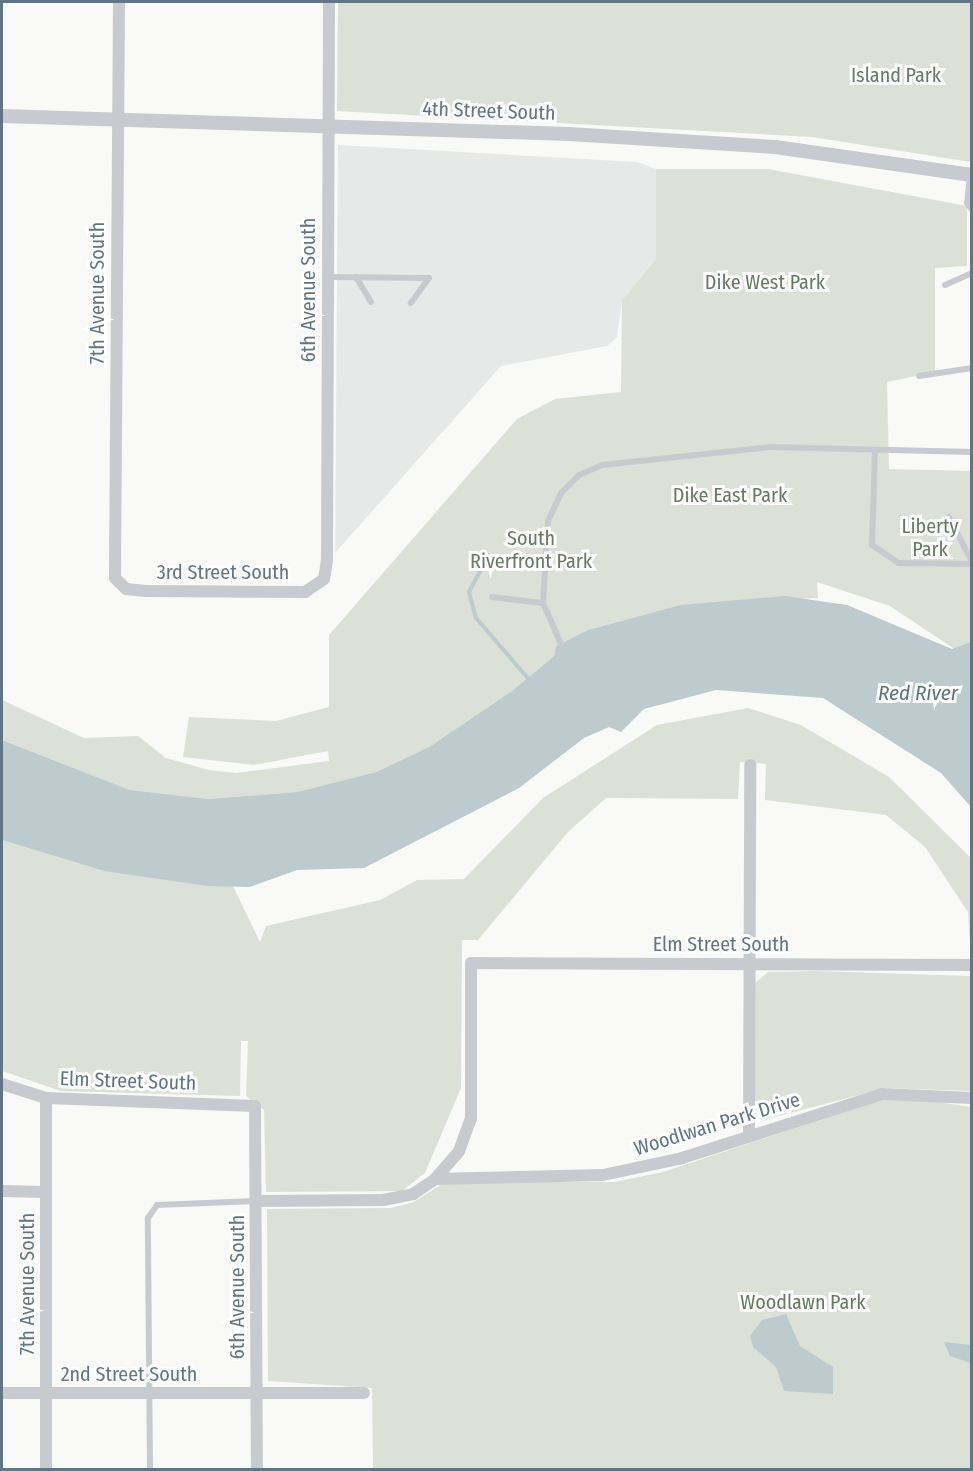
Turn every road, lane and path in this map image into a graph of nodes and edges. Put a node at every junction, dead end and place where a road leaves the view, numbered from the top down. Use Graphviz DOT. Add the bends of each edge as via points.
graph roads {
  1 [pos="119,2"];
  2 [pos="329,2"];
  3 [pos="2,116"];
  4 [pos="117,118"];
  5 [pos="328,124"];
  6 [pos="971,175"];
  7 [pos="972,210"];
  8 [pos="972,273"];
  9 [pos="327,277"];
  10 [pos="356,278"];
  11 [pos="945,285"];
  12 [pos="371,302"];
  13 [pos="411,303"];
  14 [pos="972,368"];
  15 [pos="919,376"];
  16 [pos="874,451"];
  17 [pos="972,452"];
  18 [pos="949,517"];
  19 [pos="972,563"];
  20 [pos="324,579"];
  21 [pos="119,582"];
  22 [pos="492,597"];
  23 [pos="543,603"];
  24 [pos="561,644"];
  25 [pos="750,765"];
  26 [pos="750,963"];
  27 [pos="972,965"];
  28 [pos="2,1084"];
  29 [pos="46,1098"];
  30 [pos="972,1098"];
  31 [pos="255,1106"];
  32 [pos="749,1136"];
  33 [pos="435,1179"];
  34 [pos="2,1191"];
  35 [pos="45,1192"];
  36 [pos="256,1201"];
  37 [pos="2,1393"];
  38 [pos="47,1393"];
  39 [pos="150,1393"];
  40 [pos="257,1393"];
  41 [pos="364,1393"];
  42 [pos="46,1470"];
  43 [pos="150,1470"];
  44 [pos="257,1470"];
  1 -- 4 [label="street, 7th Avenue South"];
  2 -- 5 [label="street, 6th Avenue South"];
  3 -- 4 [label="street, 4th Street South"];
  4 -- 5 [label="street, 4th Street South"];
  4 -- 21 [label="street, 7th Avenue South" via="115,578"];
  5 -- 6 [label="street, 4th Street South" via="775,147"];
  5 -- 9 [label="street, 6th Avenue South"];
  6 -- 7 [label="lane" via="967,203"];
  8 -- 11 [label="lane"];
  9 -- 10 [label="lane"];
  9 -- 20 [label="street, 6th Avenue South"];
  10 -- 12 [label="lane"];
  10 -- 13 [label="lane" via="429,278"];
  14 -- 15 [label="lane"];
  16 -- 17 [label="lane"];
  16 -- 19 [label="lane" via="872,545 899,563"];
  16 -- 23 [label="lane" via="770,447 602,465 579,475 561,493 548,521"];
  18 -- 19 [label="lane"];
  20 -- 21 [label="street, 3rd Street South" via="310,592 146,591 126,589"];
  22 -- 23 [label="lane"];
  23 -- 24 [label="lane"];
  25 -- 26 [label="street"];
  26 -- 27 [label="street, Elm Street South"];
  26 -- 32 [label="street"];
  26 -- 33 [label="street, Elm Street South" via="471,963 471,1118 459,1151"];
  28 -- 29 [label="street, Elm Street South"];
  29 -- 31 [label="street, Elm Street South"];
  29 -- 35 [label="street, 7th Avenue South"];
  30 -- 32 [label="street, Woodlwan Park Drive" via="882,1094"];
  31 -- 36 [label="street, 6th Avenue South"];
  32 -- 33 [label="street, Woodlwan Park Drive" via="648,1168 603,1175"];
  33 -- 36 [label="street" via="413,1194 383,1200"];
  34 -- 35 [label="street"];
  35 -- 38 [label="street, 7th Avenue South"];
  36 -- 39 [label="lane" via="244,1206 157,1205 148,1218"];
  36 -- 40 [label="street, 6th Avenue South"];
  37 -- 38 [label="street, 2nd Street South"];
  38 -- 39 [label="street, 2nd Street South"];
  38 -- 42 [label="street, 7th Avenue South"];
  39 -- 40 [label="street, 2nd Street South"];
  39 -- 43 [label="lane"];
  40 -- 41 [label="street, 2nd Street South"];
  40 -- 44 [label="street, 6th Avenue South"];
}
